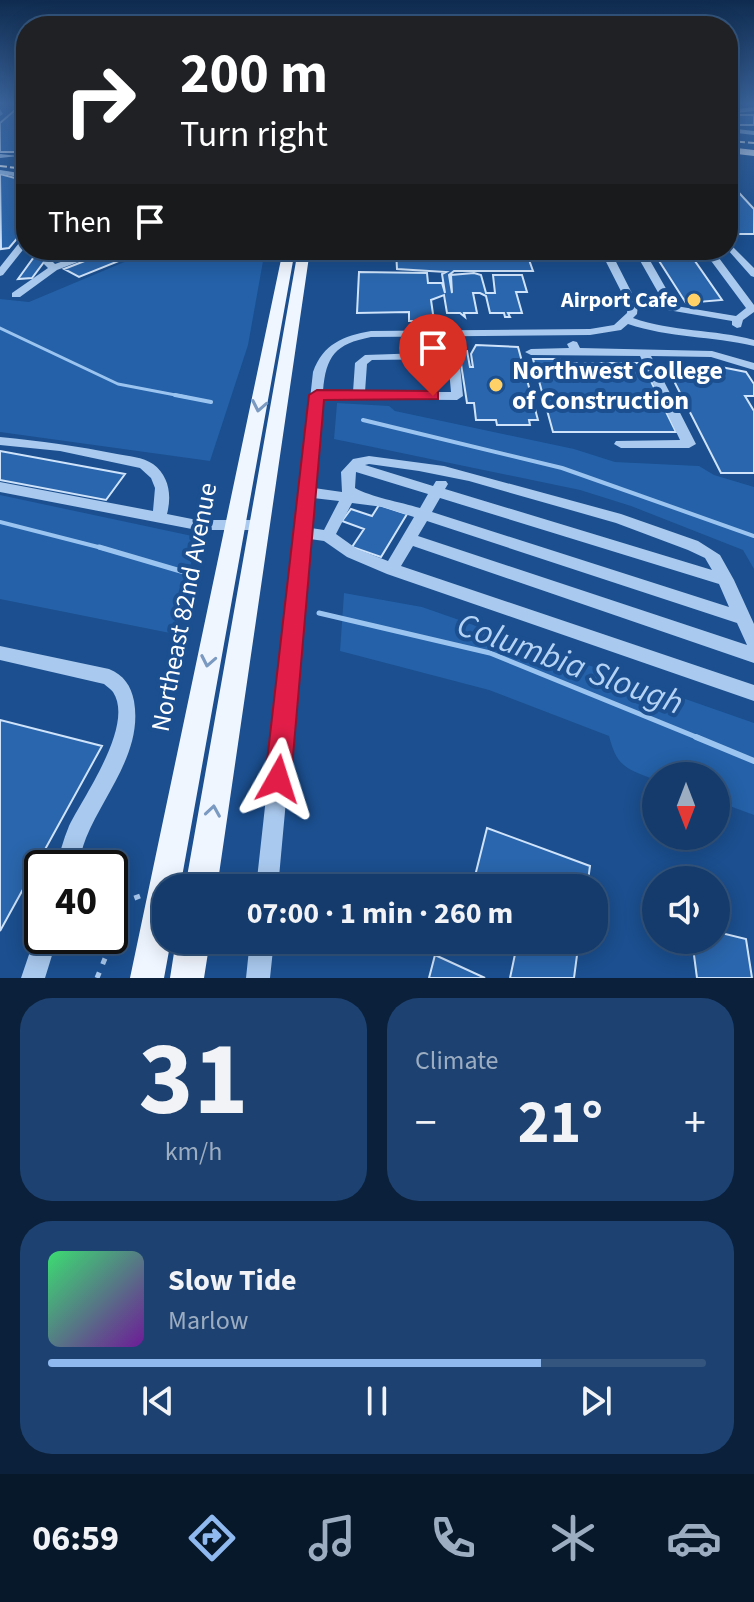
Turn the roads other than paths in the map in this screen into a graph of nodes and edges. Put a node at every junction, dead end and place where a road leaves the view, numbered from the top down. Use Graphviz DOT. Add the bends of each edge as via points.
graph roads {
  1 [pos="0,156"];
  2 [pos="14,156"];
  3 [pos="16,253"];
  4 [pos="738,256"];
  5 [pos="50,260"];
  6 [pos="76,260"];
  7 [pos="279,260"];
  8 [pos="288,260"];
  9 [pos="301,260"];
  10 [pos="312,260"];
  11 [pos="610,260"];
  12 [pos="645,260"];
  13 [pos="716,260"];
  14 [pos="54,268"];
  15 [pos="0,273"];
  16 [pos="754,274"];
  17 [pos="0,294"];
  18 [pos="753,308"];
  19 [pos="738,319"];
  20 [pos="628,320"];
  21 [pos="284,322"];
  22 [pos="568,332"];
  23 [pos="451,333"];
  24 [pos="733,337"];
  25 [pos="754,343"];
  26 [pos="576,351"];
  27 [pos="531,352"];
  28 [pos="644,353"];
  29 [pos="453,355"];
  30 [pos="754,367"];
  31 [pos="317,395"];
  32 [pos="359,395"];
  33 [pos="0,441"];
  34 [pos="621,444"];
  35 [pos="353,466"];
  36 [pos="448,472"];
  37 [pos="0,487"];
  38 [pos="437,491"];
  39 [pos="307,492"];
  40 [pos="347,499"];
  41 [pos="364,500"];
  42 [pos="422,514"];
  43 [pos="158,518"];
  44 [pos="247,525"];
  45 [pos="303,533"];
  46 [pos="328,536"];
  47 [pos="409,539"];
  48 [pos="391,569"];
  49 [pos="726,580"];
  50 [pos="743,618"];
  51 [pos="754,642"];
  52 [pos="0,653"];
  53 [pos="754,655"];
  54 [pos="754,693"];
  55 [pos="72,850"];
  56 [pos="203,874"];
  57 [pos="268,874"];
  58 [pos="40,954"];
  59 [pos="191,954"];
  60 [pos="261,954"];
  61 [pos="33,978"];
  62 [pos="147,978"];
  63 [pos="187,978"];
  64 [pos="258,978"];
  1 -- 2 [label="street"];
  3 -- 15 [label="street"];
  4 -- 16 [label="street"];
  5 -- 14 [label="street"];
  6 -- 14 [label="street"];
  7 -- 21 [label="main road"];
  8 -- 21 [label="main road, Northeast 82nd Avenue"];
  9 -- 21 [label="main road, Northeast 82nd Avenue"];
  10 -- 21 [label="main road"];
  11 -- 20 [label="street" via="633,305"];
  12 -- 19 [label="street" via="672,308"];
  13 -- 18 [label="street"];
  14 -- 17 [label="street" via="22,296"];
  18 -- 19 [label="street"];
  19 -- 24 [label="street"];
  20 -- 22 [label="street" via="608,331"];
  20 -- 24 [label="street" via="656,331"];
  21 -- 44 [label="main road, Northeast 82nd Avenue"];
  22 -- 23 [label="street"];
  22 -- 26 [label="street"];
  23 -- 29 [label="street"];
  23 -- 31 [label="street" via="371,334 344,340 325,355"];
  24 -- 25 [label="street"];
  26 -- 27 [label="street"];
  26 -- 28 [label="street"];
  28 -- 30 [label="street" via="712,354"];
  28 -- 34 [label="street" via="689,444"];
  29 -- 32 [label="street" via="369,357 361,363"];
  29 -- 32 [label="street" via="457,396"];
  31 -- 32 [label="street"];
  31 -- 39 [label="street"];
  33 -- 43 [label="street" via="144,464 164,489"];
  35 -- 36 [label="street" via="369,460"];
  35 -- 38 [label="street"];
  35 -- 41 [label="street" via="346,484"];
  36 -- 38 [label="street"];
  36 -- 49 [label="street" via="666,535 710,554"];
  37 -- 43 [label="street"];
  38 -- 42 [label="street"];
  38 -- 49 [label="street"];
  39 -- 40 [label="street"];
  39 -- 45 [label="street"];
  40 -- 41 [label="street"];
  40 -- 46 [label="street"];
  41 -- 42 [label="street"];
  42 -- 47 [label="street"];
  42 -- 50 [label="street"];
  43 -- 44 [label="street"];
  56 -- 44 [label="main road, Northeast 82nd Avenue, one-way"];
  44 -- 62 [label="main road, Northeast 82nd Avenue, one-way"];
  45 -- 46 [label="street"];
  45 -- 57 [label="street"];
  46 -- 48 [label="street"];
  47 -- 48 [label="street"];
  47 -- 53 [label="street"];
  48 -- 54 [label="street"];
  49 -- 50 [label="street"];
  50 -- 51 [label="street"];
  52 -- 55 [label="street" via="109,677 123,690 126,722 117,758"];
  58 -- 61 [label="street"];
  59 -- 63 [label="main road"];
  60 -- 64 [label="street"];
}
